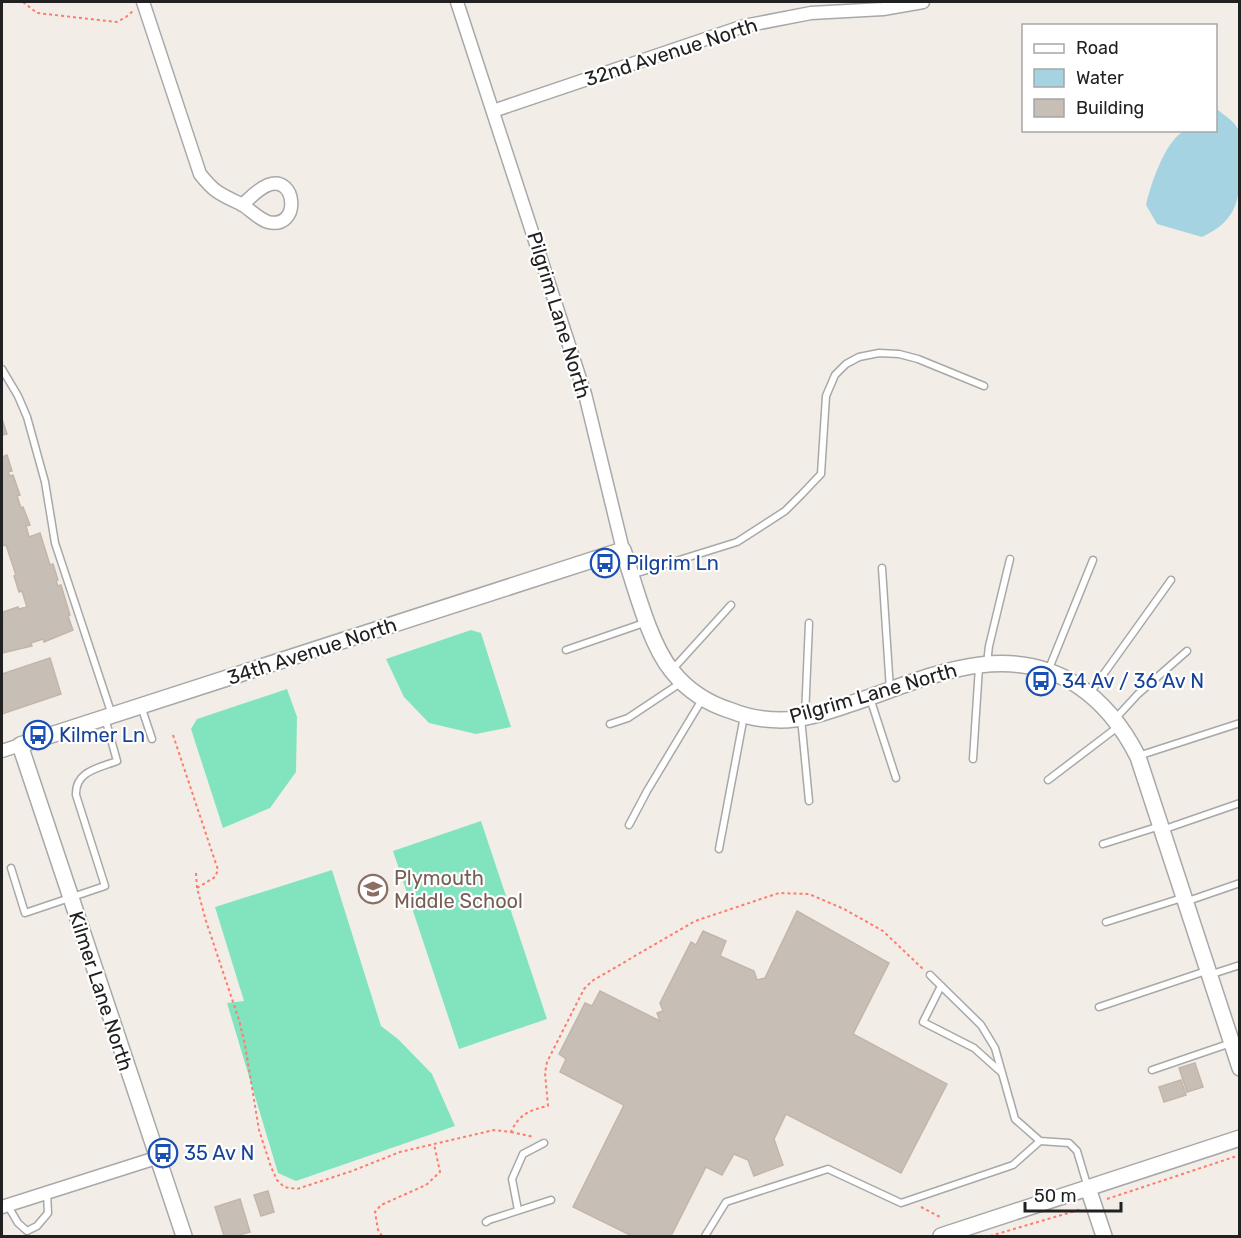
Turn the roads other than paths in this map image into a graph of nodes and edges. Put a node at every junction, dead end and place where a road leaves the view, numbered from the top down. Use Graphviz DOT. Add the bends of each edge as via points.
graph roads {
  1 [pos="143,2"];
  2 [pos="457,2"];
  3 [pos="923,2"];
  4 [pos="494,111"];
  5 [pos="242,205"];
  6 [pos="2,369"];
  7 [pos="984,386"];
  8 [pos="622,550"];
  9 [pos="1010,559"];
  10 [pos="1093,560"];
  11 [pos="882,568"];
  12 [pos="632,575"];
  13 [pos="1171,580"];
  14 [pos="731,606"];
  15 [pos="648,622"];
  16 [pos="809,623"];
  17 [pos="566,650"];
  18 [pos="1187,651"];
  19 [pos="983,663"];
  20 [pos="672,671"];
  21 [pos="1048,671"];
  22 [pos="683,682"];
  23 [pos="890,691"];
  24 [pos="1090,694"];
  25 [pos="703,697"];
  26 [pos="870,697"];
  27 [pos="141,706"];
  28 [pos="744,716"];
  29 [pos="108,717"];
  30 [pos="803,717"];
  31 [pos="1117,723"];
  32 [pos="1239,723"];
  33 [pos="610,724"];
  34 [pos="152,739"];
  35 [pos="20,745"];
  36 [pos="2,751"];
  37 [pos="1137,756"];
  38 [pos="973,759"];
  39 [pos="896,778"];
  40 [pos="1048,780"];
  41 [pos="809,801"];
  42 [pos="1239,803"];
  43 [pos="629,825"];
  44 [pos="1161,828"];
  45 [pos="1103,844"];
  46 [pos="719,849"];
  47 [pos="10,868"];
  48 [pos="1239,883"];
  49 [pos="70,898"];
  50 [pos="1184,900"];
  51 [pos="1106,922"];
  52 [pos="1239,965"];
  53 [pos="1208,973"];
  54 [pos="930,975"];
  55 [pos="941,986"];
  56 [pos="1099,1007"];
  57 [pos="1234,1044"];
  58 [pos="1239,1068"];
  59 [pos="1152,1070"];
  60 [pos="1003,1074"];
  61 [pos="1239,1137"];
  62 [pos="1040,1141"];
  63 [pos="544,1143"];
  64 [pos="156,1158"];
  65 [pos="1088,1188"];
  66 [pos="47,1194"];
  67 [pos="551,1200"];
  68 [pos="4,1206"];
  69 [pos="518,1210"];
  70 [pos="486,1222"];
  71 [pos="184,1236"];
  72 [pos="705,1236"];
  73 [pos="941,1236"];
  74 [pos="1104,1236"];
  1 -- 5 [label="street" via="200,174 224,198"];
  2 -- 4 [label="street, Pilgrim Lane North"];
  3 -- 4 [label="street, 32nd Avenue North" via="883,9 811,12 744,26"];
  4 -- 8 [label="street, Pilgrim Lane North" via="585,394"];
  6 -- 29 [label="lane" via="27,417 45,482 55,543"];
  7 -- 12 [label="lane" via="899,354 859,357 835,375 826,396 821,474 802,495 785,511 737,542"];
  8 -- 12 [label="street, Pilgrim Lane North"];
  8 -- 27 [label="street, 34th Avenue North"];
  9 -- 19 [label="lane"];
  10 -- 21 [label="lane"];
  11 -- 23 [label="lane"];
  12 -- 15 [label="street, Pilgrim Lane North"];
  13 -- 24 [label="lane"];
  14 -- 20 [label="lane"];
  15 -- 17 [label="lane"];
  15 -- 20 [label="street, Pilgrim Lane North"];
  16 -- 30 [label="lane"];
  18 -- 31 [label="lane" via="1138,694"];
  19 -- 21 [label="street, Pilgrim Lane North" via="1009,662"];
  19 -- 23 [label="street, Pilgrim Lane North"];
  19 -- 38 [label="lane"];
  20 -- 22 [label="street, Pilgrim Lane North"];
  21 -- 24 [label="street, Pilgrim Lane North"];
  22 -- 25 [label="street, Pilgrim Lane North"];
  22 -- 33 [label="lane" via="628,718"];
  23 -- 26 [label="street, Pilgrim Lane North"];
  24 -- 31 [label="street, Pilgrim Lane North"];
  25 -- 28 [label="street, Pilgrim Lane North"];
  25 -- 43 [label="lane"];
  26 -- 30 [label="street, Pilgrim Lane North"];
  26 -- 39 [label="lane"];
  27 -- 29 [label="street, 34th Avenue North"];
  27 -- 34 [label="lane"];
  28 -- 30 [label="street, Pilgrim Lane North" via="767,720"];
  28 -- 46 [label="lane"];
  29 -- 35 [label="street, 34th Avenue North"];
  29 -- 49 [label="lane" via="117,761 85,772 76,787 105,886"];
  30 -- 41 [label="lane"];
  31 -- 37 [label="street, Pilgrim Lane North"];
  31 -- 40 [label="lane"];
  32 -- 37 [label="lane"];
  35 -- 36 [label="street, 34th Avenue North"];
  35 -- 49 [label="street, Kilmer Lane North"];
  37 -- 44 [label="street, Pilgrim Lane North"];
  42 -- 44 [label="lane"];
  44 -- 45 [label="lane"];
  44 -- 50 [label="street, Pilgrim Lane North"];
  47 -- 49 [label="lane" via="26,913"];
  48 -- 50 [label="lane"];
  49 -- 64 [label="street, Kilmer Lane North"];
  50 -- 51 [label="lane"];
  50 -- 53 [label="street, Pilgrim Lane North"];
  52 -- 53 [label="lane"];
  53 -- 56 [label="lane"];
  53 -- 57 [label="street, Pilgrim Lane North"];
  54 -- 55 [label="lane"];
  55 -- 60 [label="lane" via="981,1025 995,1048"];
  55 -- 60 [label="lane" via="923,1022 974,1048"];
  57 -- 58 [label="street, Pilgrim Lane North"];
  57 -- 59 [label="lane"];
  60 -- 62 [label="lane" via="1015,1119"];
  61 -- 65 [label="street"];
  62 -- 65 [label="lane" via="1069,1143 1077,1151"];
  62 -- 72 [label="lane" via="1013,1165 901,1203 828,1169 726,1202"];
  63 -- 69 [label="lane" via="523,1154 512,1179"];
  64 -- 66 [label="street"];
  64 -- 71 [label="street, Kilmer Lane North"];
  65 -- 73 [label="street"];
  65 -- 74 [label="street"];
  66 -- 68 [label="street"];
  66 -- 68 [label="lane" via="48,1213 27,1231"];
  67 -- 69 [label="lane"];
  69 -- 70 [label="lane"];
}
